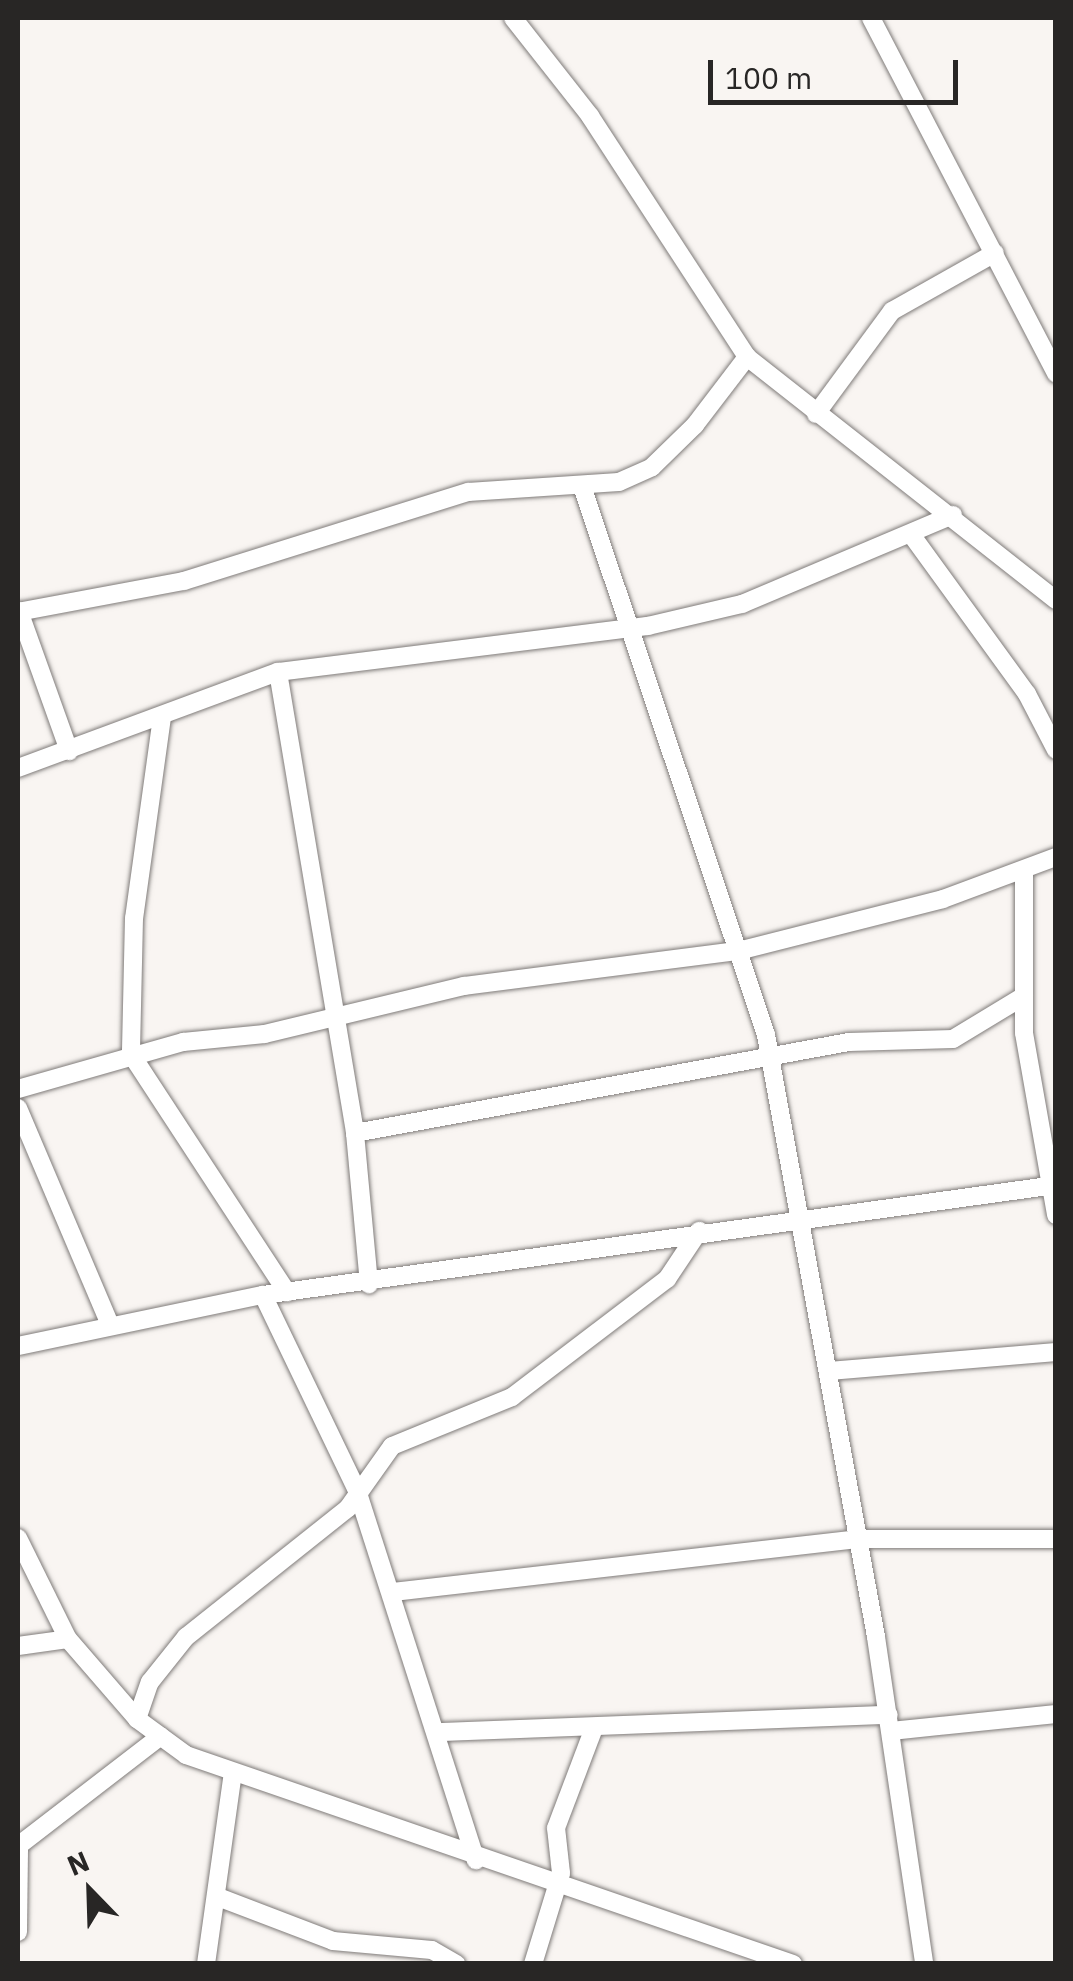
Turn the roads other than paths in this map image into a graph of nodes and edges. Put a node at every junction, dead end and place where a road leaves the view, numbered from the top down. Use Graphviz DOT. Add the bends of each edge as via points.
graph roads {
  1 [pos="513,18"];
  2 [pos="872,18"];
  3 [pos="996,253"];
  4 [pos="747,357"];
  5 [pos="1056,374"];
  6 [pos="816,414"];
  7 [pos="584,489"];
  8 [pos="953,515"];
  9 [pos="913,537"];
  10 [pos="1056,600"];
  11 [pos="18,612"];
  12 [pos="630,629"];
  13 [pos="278,672"];
  14 [pos="162,716"];
  15 [pos="1056,750"];
  16 [pos="69,751"];
  17 [pos="18,768"];
  18 [pos="1056,857"];
  19 [pos="1024,873"];
  20 [pos="738,950"];
  21 [pos="1024,996"];
  22 [pos="337,1012"];
  23 [pos="131,1054"];
  24 [pos="771,1062"];
  25 [pos="18,1089"];
  26 [pos="18,1108"];
  27 [pos="355,1133"];
  28 [pos="1053,1186"];
  29 [pos="1056,1215"];
  30 [pos="798,1220"];
  31 [pos="699,1231"];
  32 [pos="369,1284"];
  33 [pos="287,1292"];
  34 [pos="263,1295"];
  35 [pos="110,1325"];
  36 [pos="18,1346"];
  37 [pos="1056,1352"];
  38 [pos="829,1370"];
  39 [pos="357,1490"];
  40 [pos="18,1538"];
  41 [pos="1056,1538"];
  42 [pos="855,1539"];
  43 [pos="393,1592"];
  44 [pos="68,1639"];
  45 [pos="18,1646"];
  46 [pos="1056,1714"];
  47 [pos="137,1719"];
  48 [pos="890,1723"];
  49 [pos="594,1728"];
  50 [pos="442,1732"];
  51 [pos="161,1736"];
  52 [pos="233,1772"];
  53 [pos="18,1846"];
  54 [pos="476,1860"];
  55 [pos="554,1886"];
  56 [pos="218,1897"];
  57 [pos="18,1932"];
  58 [pos="354,1955"];
  59 [pos="206,1964"];
  60 [pos="456,1964"];
  61 [pos="532,1964"];
  62 [pos="793,1964"];
  63 [pos="924,1964"];
  1 -- 4 [label="street" via="590,116"];
  2 -- 3 [label="street"];
  3 -- 5 [label="street"];
  3 -- 6 [label="street" via="892,311"];
  4 -- 6 [label="street"];
  4 -- 7 [label="street" via="652,467"];
  6 -- 8 [label="street"];
  7 -- 11 [label="street" via="468,492 184,581"];
  7 -- 12 [label="street"];
  8 -- 9 [label="street"];
  8 -- 10 [label="street"];
  9 -- 12 [label="street" via="742,604"];
  9 -- 15 [label="street" via="1027,694"];
  11 -- 16 [label="street"];
  12 -- 13 [label="street"];
  12 -- 20 [label="street"];
  13 -- 14 [label="street"];
  13 -- 22 [label="street"];
  14 -- 16 [label="street"];
  14 -- 23 [label="street" via="134,918"];
  16 -- 17 [label="street"];
  18 -- 19 [label="street"];
  19 -- 20 [label="street"];
  19 -- 21 [label="street"];
  20 -- 22 [label="street"];
  20 -- 24 [label="street"];
  21 -- 24 [label="street" via="953,1038 849,1042"];
  21 -- 28 [label="street"];
  22 -- 23 [label="street" via="265,1034"];
  22 -- 27 [label="street"];
  23 -- 25 [label="street"];
  23 -- 33 [label="street"];
  24 -- 27 [label="street"];
  24 -- 30 [label="street"];
  26 -- 35 [label="street"];
  27 -- 32 [label="street"];
  28 -- 29 [label="street"];
  28 -- 30 [label="street"];
  30 -- 31 [label="street"];
  30 -- 38 [label="street"];
  31 -- 32 [label="street"];
  31 -- 39 [label="street" via="668,1279 512,1397 392,1446"];
  32 -- 33 [label="street"];
  33 -- 34 [label="street"];
  34 -- 35 [label="street"];
  34 -- 39 [label="street"];
  35 -- 36 [label="street"];
  37 -- 38 [label="street"];
  38 -- 42 [label="street"];
  39 -- 43 [label="street"];
  39 -- 47 [label="street" via="308,1544 250,1577 186,1637 150,1682"];
  40 -- 44 [label="street"];
  41 -- 42 [label="street"];
  42 -- 43 [label="street"];
  42 -- 48 [label="street"];
  43 -- 50 [label="street"];
  44 -- 45 [label="street"];
  44 -- 47 [label="street"];
  46 -- 48 [label="street"];
  47 -- 51 [label="street"];
  48 -- 49 [label="street"];
  48 -- 63 [label="street"];
  49 -- 50 [label="street"];
  49 -- 55 [label="street" via="556,1828 562,1858"];
  50 -- 54 [label="street"];
  51 -- 52 [label="street"];
  51 -- 53 [label="street"];
  52 -- 54 [label="street"];
  52 -- 56 [label="street"];
  53 -- 57 [label="street"];
  54 -- 55 [label="street"];
  55 -- 61 [label="street"];
  55 -- 62 [label="street"];
  56 -- 58 [label="street"];
  56 -- 59 [label="street"];
  58 -- 60 [label="street" via="432,1950"];
}
